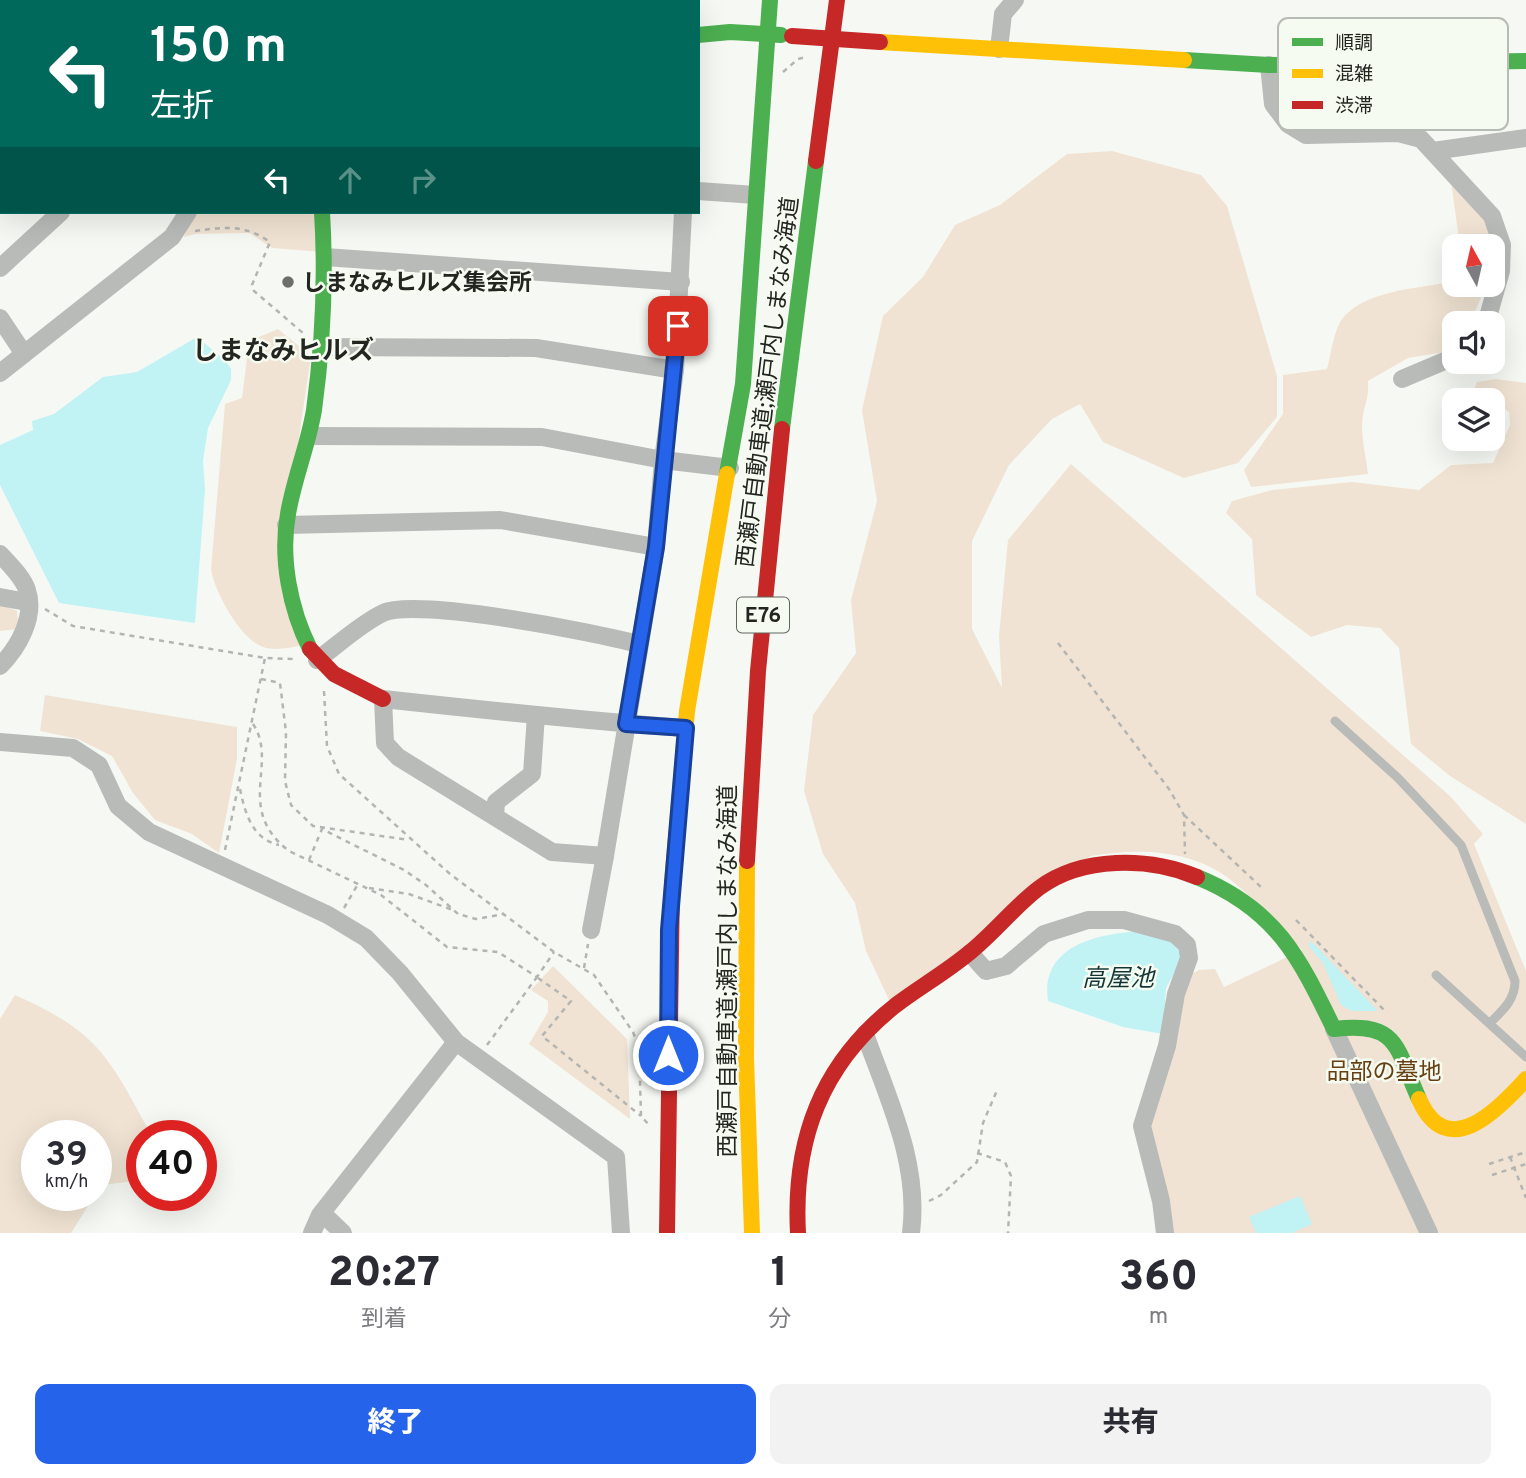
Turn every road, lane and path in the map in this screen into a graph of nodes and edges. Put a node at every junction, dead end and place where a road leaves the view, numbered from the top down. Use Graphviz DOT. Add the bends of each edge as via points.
graph roads {
  1 [pos="770,0"];
  2 [pos="837,0"];
  3 [pos="1015,0"];
  4 [pos="766,34"];
  5 [pos="700,35"];
  6 [pos="999,49"];
  7 [pos="1508,61"];
  8 [pos="1526,61"];
  9 [pos="1269,65"];
  10 [pos="1278,65"];
  11 [pos="1278,111"];
  12 [pos="1298,130"];
  13 [pos="1526,138"];
  14 [pos="1433,151"];
  15 [pos="700,191"];
  16 [pos="755,195"];
  17 [pos="59,214"];
  18 [pos="187,214"];
  19 [pos="322,214"];
  20 [pos="683,214"];
  21 [pos="174,235"];
  22 [pos="326,257"];
  23 [pos="0,268"];
  24 [pos="681,282"];
  25 [pos="1490,311"];
  26 [pos="0,318"];
  27 [pos="321,348"];
  28 [pos="24,354"];
  29 [pos="1442,362"];
  30 [pos="675,370"];
  31 [pos="0,373"];
  32 [pos="1402,379"];
  33 [pos="310,436"];
  34 [pos="663,460"];
  35 [pos="730,468"];
  36 [pos="285,525"];
  37 [pos="656,547"];
  38 [pos="0,554"];
  39 [pos="0,597"];
  40 [pos="27,600"];
  41 [pos="1058,643"];
  42 [pos="638,644"];
  43 [pos="265,658"];
  44 [pos="321,664"];
  45 [pos="0,666"];
  46 [pos="261,679"];
  47 [pos="383,699"];
  48 [pos="536,715"];
  49 [pos="1335,721"];
  50 [pos="253,724"];
  51 [pos="626,724"];
  52 [pos="686,728"];
  53 [pos="0,742"];
  54 [pos="240,786"];
  55 [pos="1184,815"];
  56 [pos="495,816"];
  57 [pos="322,828"];
  58 [pos="411,840"];
  59 [pos="283,846"];
  60 [pos="605,856"];
  61 [pos="309,860"];
  62 [pos="222,866"];
  63 [pos="1185,872"];
  64 [pos="358,884"];
  65 [pos="366,887"];
  66 [pos="1261,887"];
  67 [pos="455,911"];
  68 [pos="503,914"];
  69 [pos="1290,914"];
  70 [pos="337,921"];
  71 [pos="591,930"];
  72 [pos="554,952"];
  73 [pos="970,953"];
  74 [pos="584,969"];
  75 [pos="1436,975"];
  76 [pos="536,977"];
  77 [pos="1391,1017"];
  78 [pos="1490,1023"];
  79 [pos="1334,1029"];
  80 [pos="865,1034"];
  81 [pos="456,1042"];
  82 [pos="478,1057"];
  83 [pos="1526,1057"];
  84 [pos="1526,1079"];
  85 [pos="998,1088"];
  86 [pos="641,1116"];
  87 [pos="668,1130"];
  88 [pos="1526,1152"];
  89 [pos="977,1153"];
  90 [pos="1510,1157"];
  91 [pos="1489,1164"];
  92 [pos="1526,1164"];
  93 [pos="1514,1168"];
  94 [pos="1492,1175"];
  95 [pos="1526,1198"];
  96 [pos="913,1209"];
  97 [pos="322,1213"];
  98 [pos="312,1233"];
  99 [pos="343,1233"];
  100 [pos="621,1233"];
  101 [pos="667,1233"];
  102 [pos="752,1233"];
  103 [pos="798,1233"];
  104 [pos="911,1233"];
  105 [pos="1008,1233"];
  106 [pos="1166,1233"];
  107 [pos="1429,1233"];
  1 -- 4 [label="main road"];
  2 -- 102 [label="main road, 西瀬戸自動車道;瀬戸内しまなみ海道 / E76" via="767,570 751,767 745,946"];
  3 -- 6 [label="street" via="1003,14"];
  4 -- 5 [label="main road"];
  4 -- 6 [label="main road, bridge"];
  4 -- 16 [label="main road"];
  6 -- 9 [label="main road"];
  7 -- 8 [label="main road"];
  9 -- 10 [label="main road"];
  9 -- 11 [label="street" via="1273,104"];
  12 -- 14 [label="street" via="1306,135 1398,133 1421,139"];
  13 -- 14 [label="street"];
  14 -- 25 [label="street" via="1492,216 1502,245 1501,271"];
  15 -- 16 [label="street"];
  16 -- 35 [label="main road" via="743,384"];
  17 -- 23 [label="street"];
  18 -- 21 [label="street"];
  19 -- 22 [label="main road"];
  20 -- 24 [label="street"];
  21 -- 27 [label="path" via="230,228 252,230 270,242 252,285 254,292"];
  21 -- 28 [label="street"];
  22 -- 24 [label="street"];
  22 -- 27 [label="main road"];
  24 -- 30 [label="street"];
  26 -- 28 [label="street"];
  27 -- 30 [label="street" via="536,348"];
  27 -- 33 [label="main road"];
  28 -- 31 [label="street"];
  29 -- 32 [label="street"];
  30 -- 34 [label="street"];
  33 -- 34 [label="street" via="542,438"];
  33 -- 36 [label="main road"];
  34 -- 35 [label="street"];
  34 -- 37 [label="street"];
  35 -- 52 [label="main road" via="698,634"];
  36 -- 37 [label="street" via="500,520"];
  36 -- 44 [label="main road" via="286,579 302,629"];
  37 -- 42 [label="street"];
  38 -- 40 [label="street" via="23,584"];
  39 -- 40 [label="street"];
  40 -- 43 [label="path" via="73,626"];
  40 -- 45 [label="street" via="25,629"];
  41 -- 55 [label="path" via="1170,789"];
  42 -- 44 [label="street" via="589,631 422,609 384,612"];
  42 -- 51 [label="street"];
  43 -- 44 [label="path"];
  43 -- 46 [label="path"];
  44 -- 47 [label="main road" via="352,687"];
  44 -- 58 [label="path" via="327,746 339,774"];
  46 -- 50 [label="path"];
  46 -- 57 [label="path" via="280,683 285,781 291,805 313,826"];
  47 -- 48 [label="street"];
  47 -- 56 [label="street" via="385,743"];
  48 -- 51 [label="street"];
  48 -- 56 [label="street" via="532,774 496,802"];
  49 -- 78 [label="lane" via="1437,817 1468,857 1515,981 1510,1002"];
  50 -- 54 [label="path"];
  50 -- 59 [label="path" via="260,735 262,815"];
  51 -- 52 [label="street"];
  51 -- 60 [label="street"];
  52 -- 87 [label="main road" via="669,930"];
  53 -- 62 [label="street" via="73,748 99,765 118,806 149,832"];
  54 -- 59 [label="path" via="250,822 270,843"];
  54 -- 62 [label="path"];
  55 -- 63 [label="path"];
  55 -- 66 [label="path"];
  56 -- 60 [label="street" via="552,852"];
  57 -- 58 [label="path"];
  57 -- 61 [label="path"];
  57 -- 67 [label="path" via="404,870"];
  58 -- 68 [label="path"];
  59 -- 61 [label="path"];
  60 -- 71 [label="street"];
  61 -- 64 [label="path"];
  62 -- 70 [label="street"];
  63 -- 73 [label="main road" via="1135,864 1060,875 1022,903"];
  63 -- 79 [label="main road" via="1216,884 1269,923 1292,948"];
  64 -- 65 [label="path"];
  64 -- 70 [label="path"];
  65 -- 67 [label="path" via="409,894"];
  65 -- 76 [label="path" via="447,947 498,952"];
  67 -- 68 [label="path" via="476,919"];
  68 -- 72 [label="path"];
  69 -- 77 [label="path"];
  70 -- 81 [label="street" via="366,938 400,972"];
  71 -- 74 [label="path"];
  72 -- 74 [label="path"];
  72 -- 76 [label="path"];
  73 -- 80 [label="main road"];
  73 -- 106 [label="street" via="986,971 1006,966 1044,934 1088,920 1136,922 1175,934 1186,945 1189,958 1142,1126"];
  74 -- 86 [label="path" via="594,975 633,1032 639,1048"];
  75 -- 78 [label="lane"];
  76 -- 82 [label="path"];
  76 -- 86 [label="path" via="571,1001 542,1036"];
  78 -- 83 [label="lane"];
  79 -- 84 [label="main road" via="1369,1025 1394,1042 1425,1111 1445,1127 1473,1127 1489,1118"];
  79 -- 107 [label="street"];
  80 -- 96 [label="street" via="908,1159"];
  80 -- 103 [label="main road" via="848,1051 815,1102 799,1151"];
  81 -- 82 [label="street"];
  81 -- 97 [label="street"];
  82 -- 100 [label="street" via="616,1157"];
  85 -- 89 [label="path" via="982,1123"];
  86 -- 87 [label="path" via="653,1129"];
  87 -- 101 [label="main road"];
  88 -- 90 [label="path"];
  89 -- 96 [label="path" via="976,1161 941,1195"];
  89 -- 105 [label="path" via="1005,1162 1011,1176"];
  90 -- 91 [label="path"];
  90 -- 93 [label="path"];
  92 -- 93 [label="path"];
  93 -- 94 [label="path"];
  93 -- 95 [label="path"];
  96 -- 104 [label="street"];
  97 -- 98 [label="street"];
  97 -- 99 [label="street"];
}
